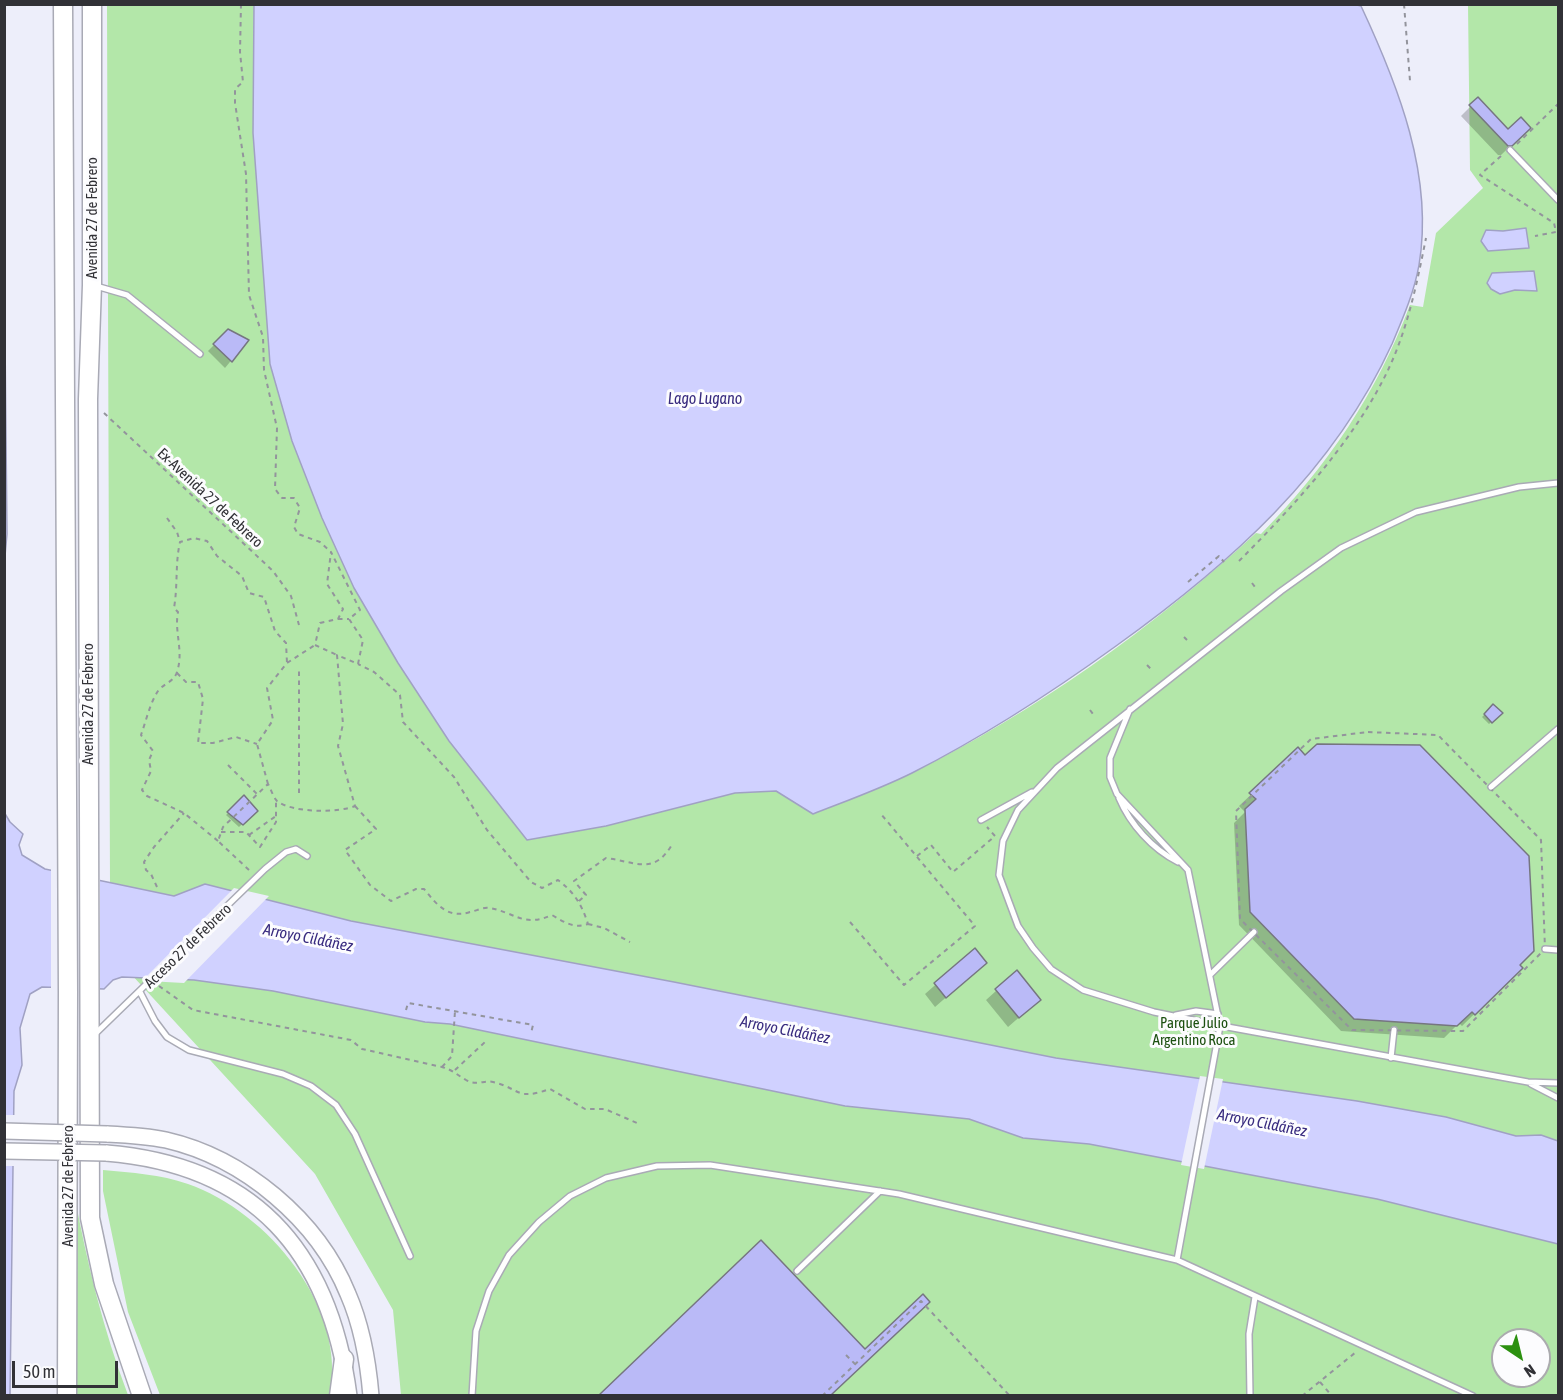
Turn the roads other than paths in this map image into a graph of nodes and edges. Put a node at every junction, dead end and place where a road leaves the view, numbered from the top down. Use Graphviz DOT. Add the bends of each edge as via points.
graph roads {
  1 [pos="63,4"];
  2 [pos="92,4"];
  3 [pos="1510,150"];
  4 [pos="1558,200"];
  5 [pos="92,285"];
  6 [pos="200,354"];
  7 [pos="1558,483"];
  8 [pos="1130,708"];
  9 [pos="1558,729"];
  10 [pos="1491,787"];
  11 [pos="1039,788"];
  12 [pos="981,820"];
  13 [pos="308,856"];
  14 [pos="1254,932"];
  15 [pos="1545,949"];
  16 [pos="1558,950"];
  17 [pos="1210,975"];
  18 [pos="140,992"];
  19 [pos="1218,1014"];
  20 [pos="1172,1016"];
  21 [pos="1220,1026"];
  22 [pos="1394,1030"];
  23 [pos="88,1041"];
  24 [pos="68,1049"];
  25 [pos="1391,1058"];
  26 [pos="1528,1082"];
  27 [pos="1558,1083"];
  28 [pos="1558,1098"];
  29 [pos="4,1131"];
  30 [pos="4,1151"];
  31 [pos="880,1191"];
  32 [pos="410,1256"];
  33 [pos="1177,1260"];
  34 [pos="797,1271"];
  35 [pos="1255,1297"];
  36 [pos="344,1359"];
  37 [pos="67,1395"];
  38 [pos="142,1395"];
  39 [pos="339,1395"];
  40 [pos="349,1395"];
  41 [pos="371,1395"];
  42 [pos="472,1395"];
  43 [pos="1250,1395"];
  44 [pos="1473,1395"];
  1 -- 24 [label="main road, Avenida 27 de Febrero"];
  2 -- 5 [label="main road, Avenida 27 de Febrero"];
  3 -- 4 [label="lane"];
  5 -- 6 [label="lane" via="127,295"];
  5 -- 23 [label="main road, Avenida 27 de Febrero" via="88,399"];
  7 -- 8 [label="lane" via="1520,487 1416,512 1341,548"];
  8 -- 11 [label="lane" via="1057,768"];
  8 -- 17 [label="lane" via="1110,758 1110,777 1118,794 1188,870"];
  9 -- 10 [label="lane"];
  11 -- 12 [label="lane"];
  11 -- 20 [label="lane" via="1018,810 1002,841 999,875 1018,926 1051,969 1083,990"];
  13 -- 18 [label="lane, Acceso 27 de Febrero" via="296,849 286,852"];
  14 -- 17 [label="lane"];
  15 -- 16 [label="lane"];
  17 -- 19 [label="lane"];
  18 -- 23 [label="lane, Acceso 27 de Febrero"];
  18 -- 32 [label="lane" via="167,1037 189,1050 283,1074 311,1086 336,1105 355,1134"];
  19 -- 20 [label="lane" via="1197,1011"];
  19 -- 21 [label="lane"];
  20 -- 21 [label="lane"];
  21 -- 25 [label="lane"];
  21 -- 33 [label="lane"];
  22 -- 25 [label="lane"];
  23 -- 24 [label="lane, Acceso 27 de Febrero"];
  23 -- 38 [label="main road, Avenida 27 de Febrero" via="90,1218 104,1284"];
  24 -- 37 [label="main road, Avenida 27 de Febrero"];
  25 -- 26 [label="lane"];
  26 -- 27 [label="lane"];
  26 -- 28 [label="lane"];
  29 -- 41 [label="main road, bridge" via="166,1140 237,1170 304,1224 348,1292 365,1346"];
  30 -- 36 [label="main road, bridge" via="138,1156 186,1167 227,1187 270,1218 288,1238 316,1280"];
  31 -- 33 [label="lane"];
  31 -- 34 [label="lane"];
  31 -- 42 [label="lane" via="710,1165 657,1166 606,1178 570,1196 539,1222 509,1256 489,1291 476,1330"];
  33 -- 35 [label="lane"];
  35 -- 43 [label="lane" via="1249,1334"];
  35 -- 44 [label="lane"];
  36 -- 39 [label="main road"];
  36 -- 40 [label="main road"];
}
